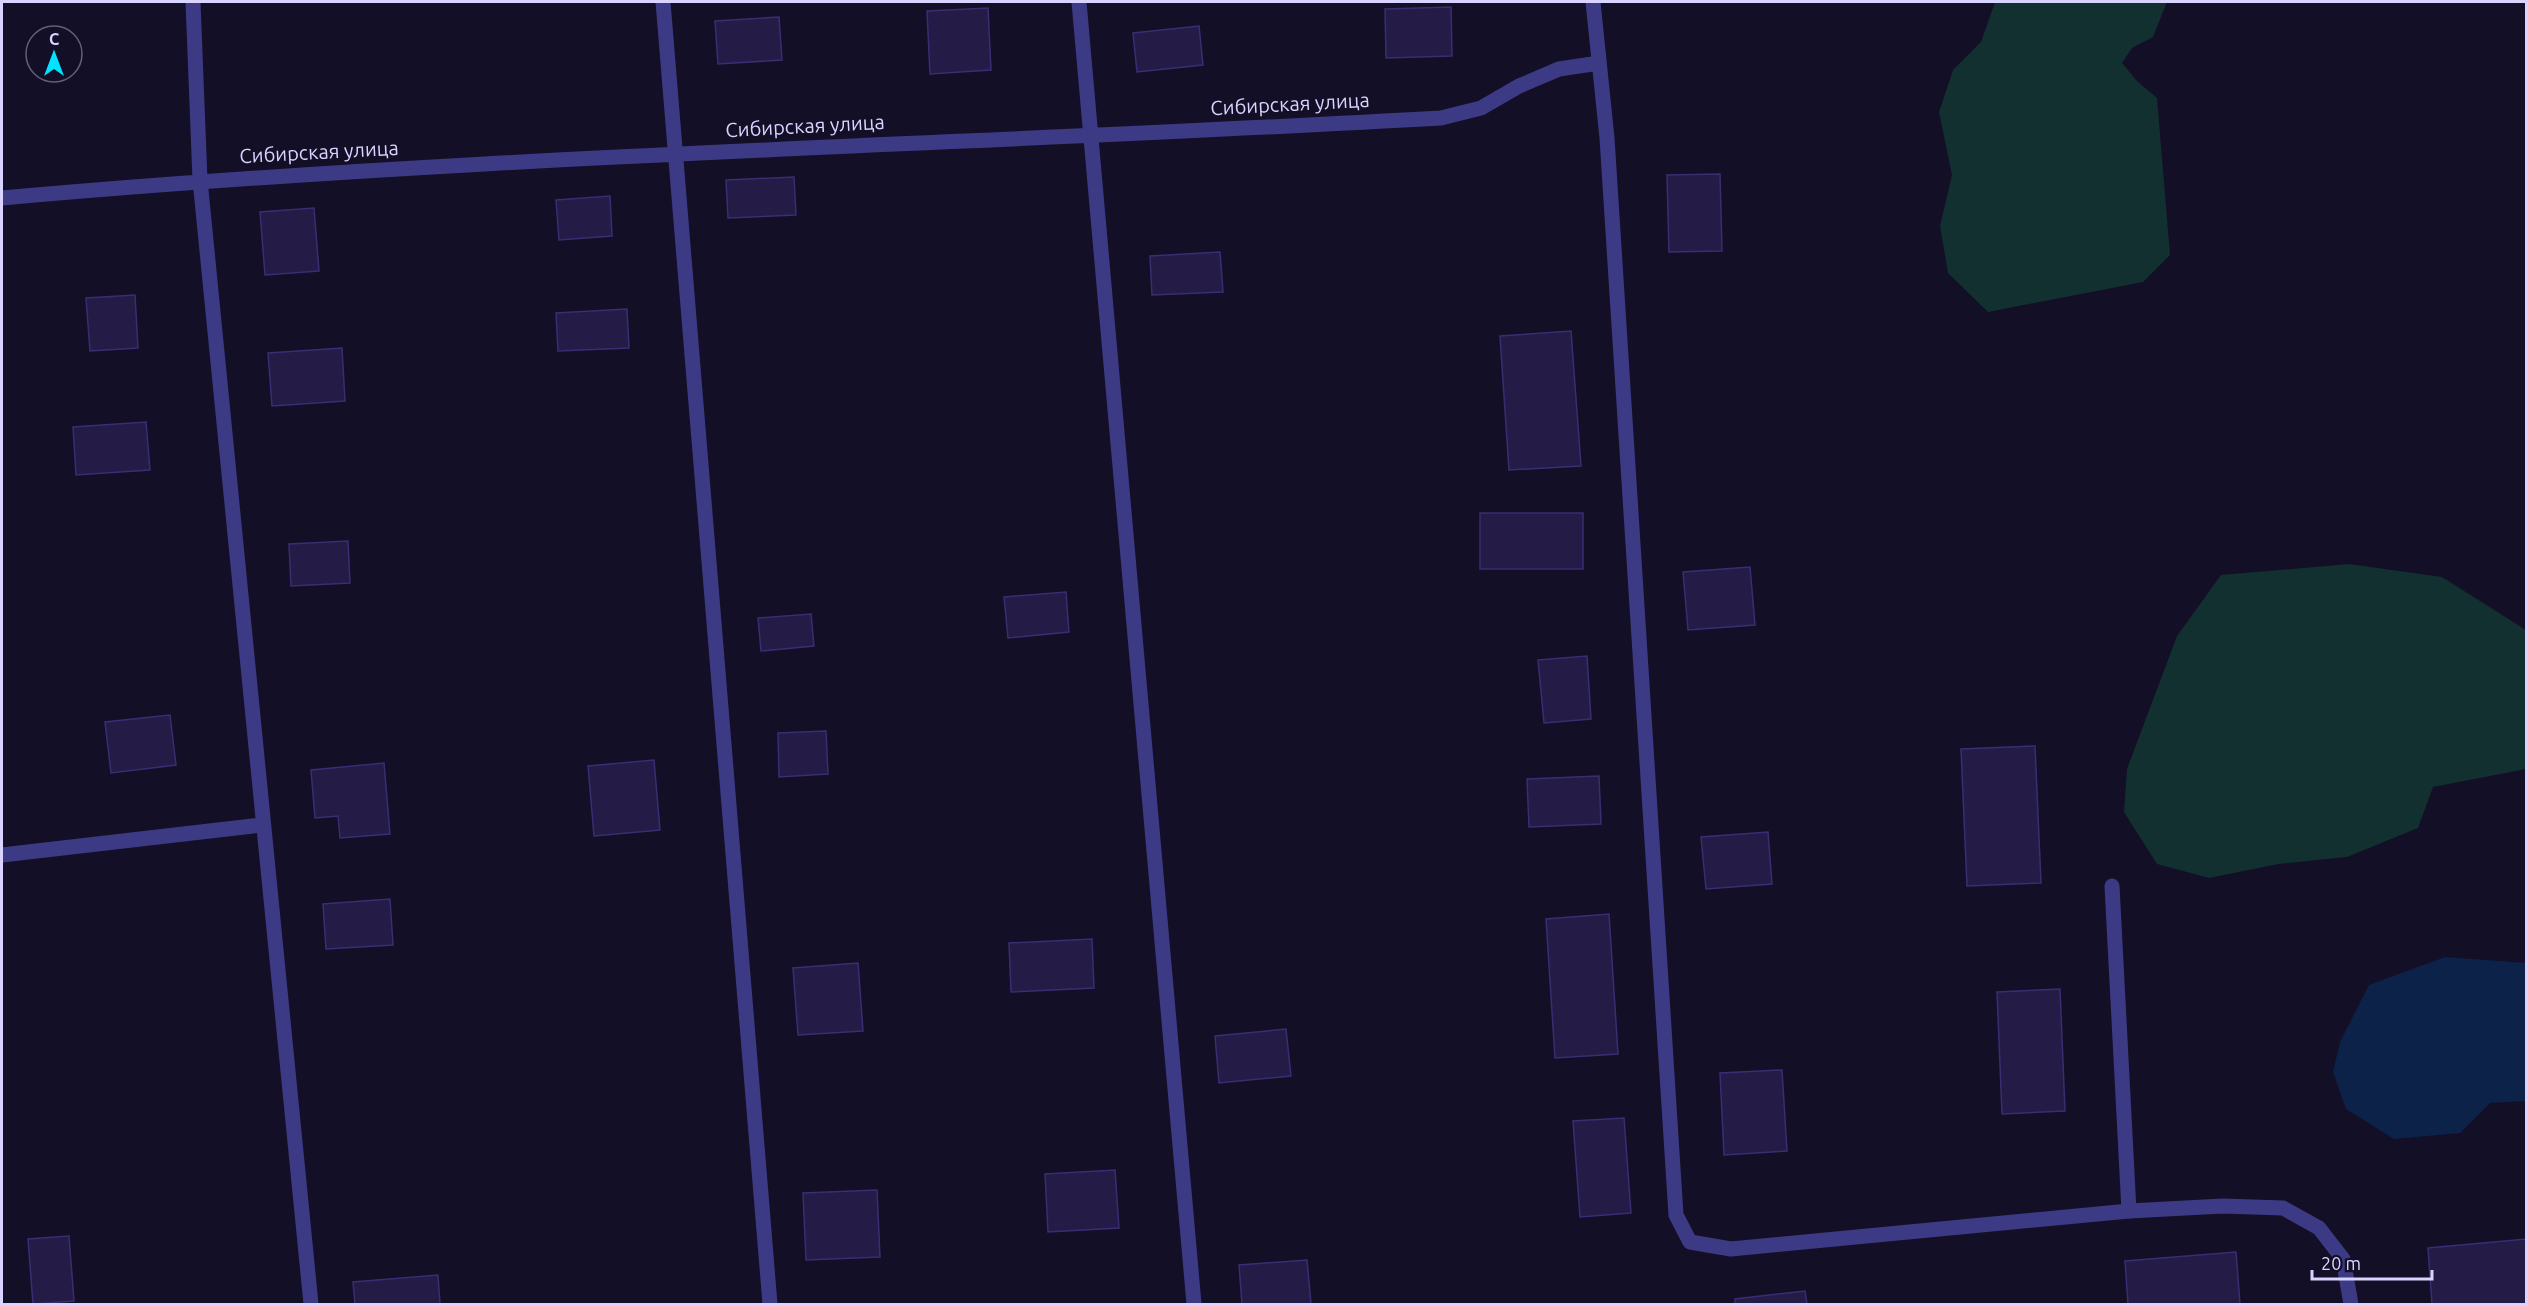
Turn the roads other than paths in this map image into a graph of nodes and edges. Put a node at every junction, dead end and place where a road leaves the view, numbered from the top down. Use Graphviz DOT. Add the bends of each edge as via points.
graph roads {
  1 [pos="193,2"];
  2 [pos="663,2"];
  3 [pos="1079,2"];
  4 [pos="1593,2"];
  5 [pos="1599,63"];
  6 [pos="1091,134"];
  7 [pos="675,153"];
  8 [pos="200,180"];
  9 [pos="2,198"];
  10 [pos="261,825"];
  11 [pos="2,855"];
  12 [pos="2112,886"];
  13 [pos="2129,1211"];
  14 [pos="311,1305"];
  15 [pos="770,1305"];
  16 [pos="1194,1305"];
  17 [pos="2351,1305"];
  1 -- 8 [label="street"];
  2 -- 7 [label="street"];
  3 -- 6 [label="street"];
  4 -- 5 [label="street"];
  5 -- 6 [label="street, Сибирская улица" via="1559,69 1481,108 1441,118"];
  5 -- 13 [label="street" via="1676,1215 1690,1242 1731,1249"];
  6 -- 7 [label="street, Сибирская улица"];
  6 -- 16 [label="street"];
  7 -- 8 [label="street, Сибирская улица"];
  7 -- 15 [label="street"];
  8 -- 9 [label="street, Сибирская улица"];
  8 -- 10 [label="street"];
  10 -- 11 [label="street"];
  10 -- 14 [label="street"];
  12 -- 13 [label="street"];
  13 -- 17 [label="street" via="2223,1206 2283,1208 2319,1228 2343,1259"];
}
